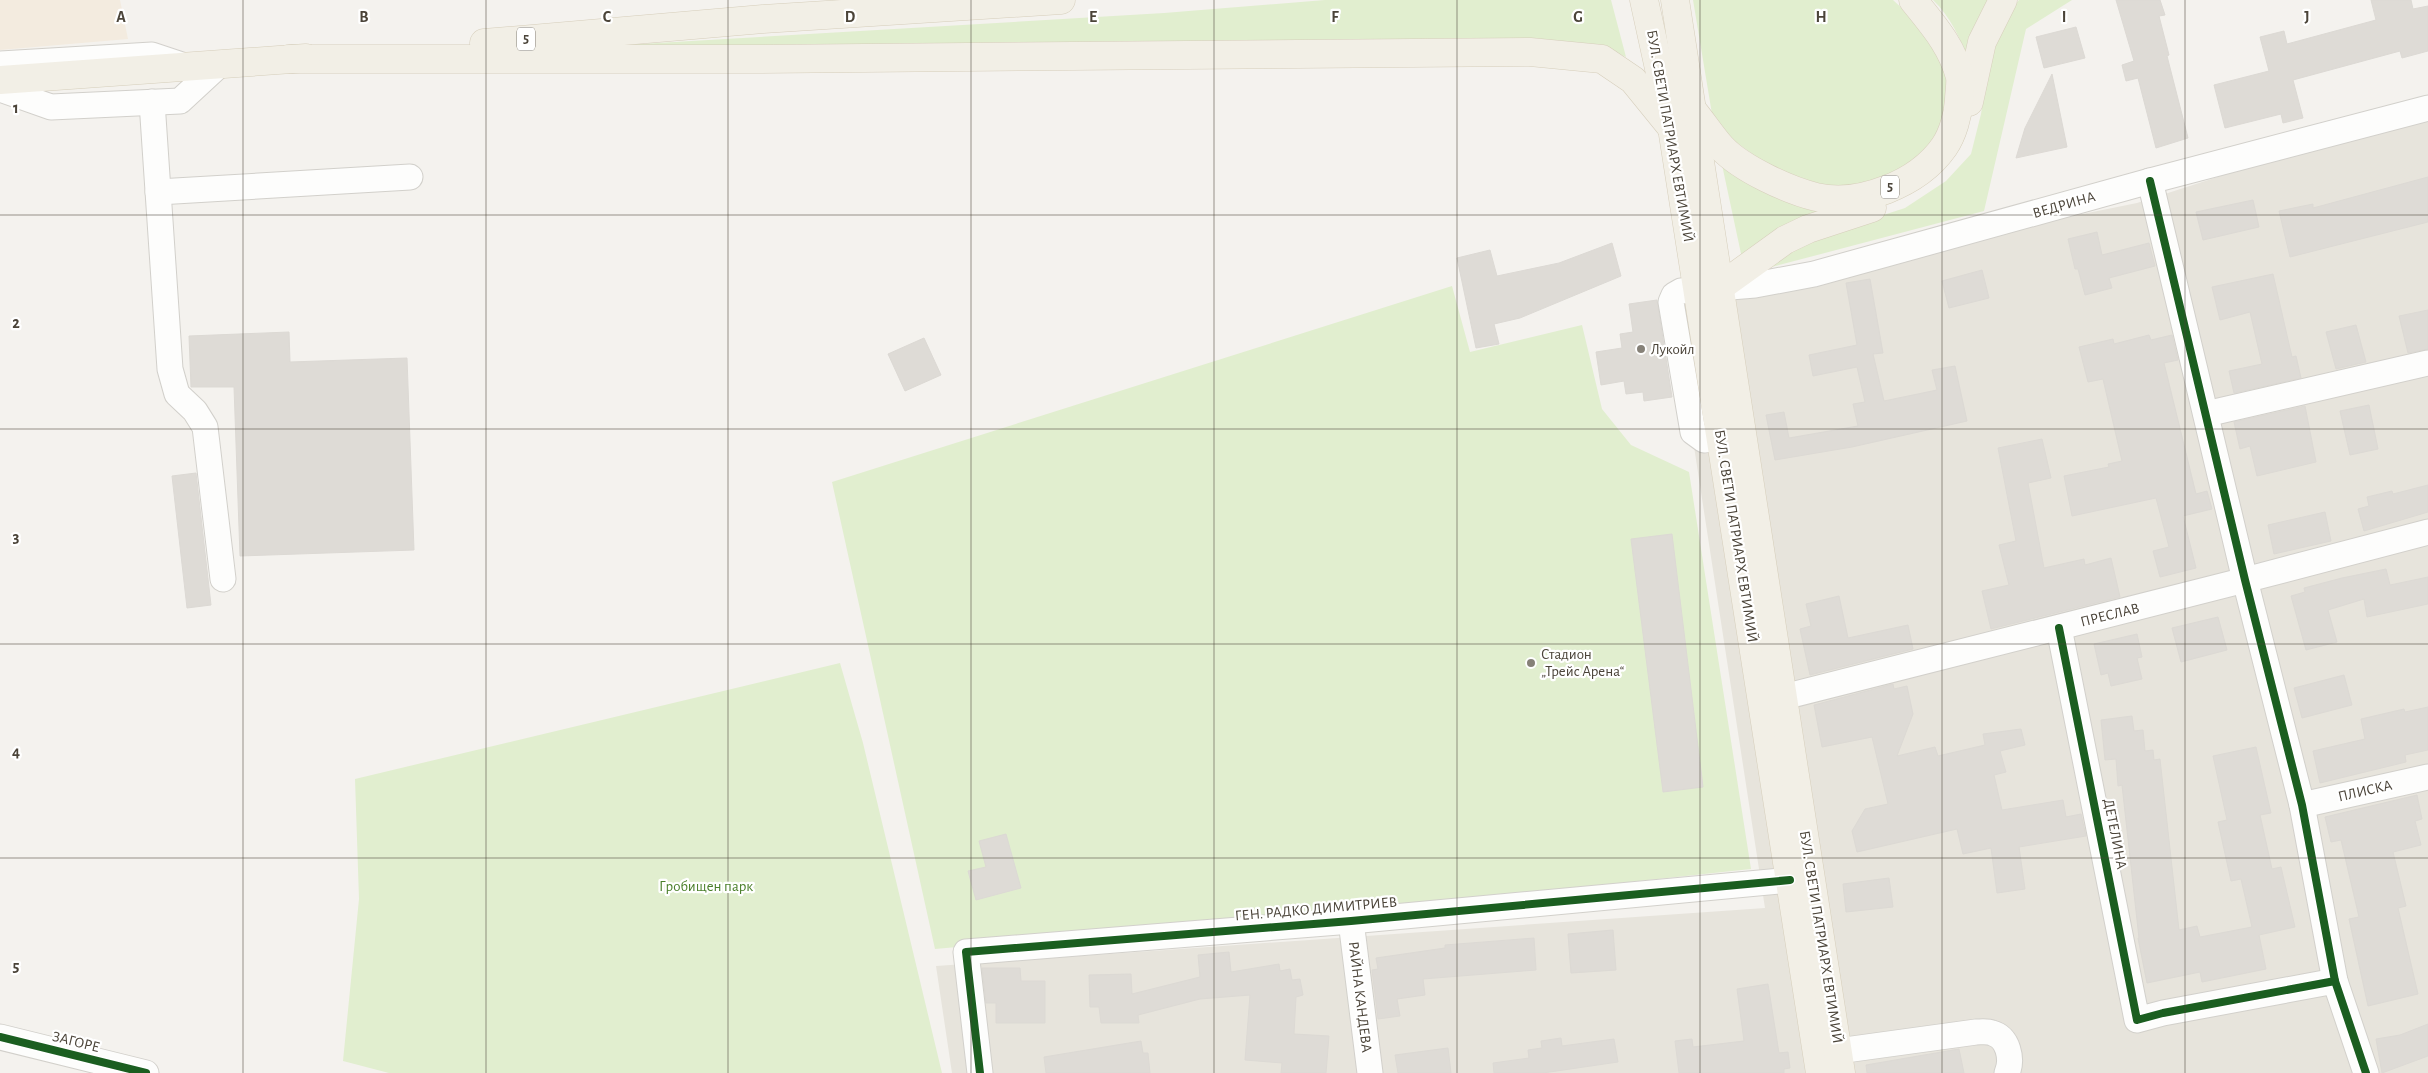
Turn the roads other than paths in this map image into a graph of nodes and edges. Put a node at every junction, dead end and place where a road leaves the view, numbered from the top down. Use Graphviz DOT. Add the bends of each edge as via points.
graph roads {
  1 [pos="880,0"];
  2 [pos="1061,0"];
  3 [pos="1644,0"];
  4 [pos="1675,0"];
  5 [pos="1914,0"];
  6 [pos="2003,0"];
  7 [pos="763,19"];
  8 [pos="289,59"];
  9 [pos="0,64"];
  10 [pos="220,64"];
  11 [pos="187,67"];
  12 [pos="0,80"];
  13 [pos="0,89"];
  14 [pos="152,102"];
  15 [pos="2428,108"];
  16 [pos="1692,109"];
  17 [pos="1672,128"];
  18 [pos="410,177"];
  19 [pos="2150,181"];
  20 [pos="158,192"];
  21 [pos="1709,288"];
  22 [pos="2428,363"];
  23 [pos="2206,414"];
  24 [pos="1732,437"];
  25 [pos="2428,532"];
  26 [pos="224,579"];
  27 [pos="2245,580"];
  28 [pos="2059,628"];
  29 [pos="1772,700"];
  30 [pos="2428,777"];
  31 [pos="2302,805"];
  32 [pos="1790,880"];
  33 [pos="1350,921"];
  34 [pos="2335,981"];
  35 [pos="0,1037"];
  36 [pos="1840,1062"];
  37 [pos="146,1073"];
  38 [pos="980,1073"];
  39 [pos="1370,1073"];
  40 [pos="1820,1073"];
  41 [pos="2007,1073"];
  42 [pos="2366,1073"];
  1 -- 7 [label="main road, 5"];
  2 -- 7 [label="main road, 5"];
  3 -- 17 [label="main road, БУЛ. СВЕТИ ПАТРИАРХ ЕВТИМИЙ"];
  4 -- 16 [label="main road, БУЛ. СВЕТИ ПАТРИАРХ ЕВТИМИЙ / 5"];
  5 -- 16 [label="main road, 5" via="1948,43 1960,79 1958,115 1945,146 1918,172 1893,186 1838,200 1814,197 1742,164 1722,148"];
  6 -- 21 [label="main road" via="1982,42 1965,121 1952,153 1934,175 1891,202 1808,229 1785,240"];
  7 -- 8 [label="main road, 5"];
  8 -- 10 [label="main road, 5"];
  8 -- 17 [label="main road" via="752,59 1530,52 1602,59 1632,80"];
  9 -- 11 [label="street" via="152,55"];
  10 -- 11 [label="main road, 5"];
  10 -- 14 [label="street" via="180,101"];
  11 -- 12 [label="main road, 5"];
  13 -- 14 [label="street" via="51,107"];
  14 -- 20 [label="street"];
  15 -- 19 [label="street, ВЕДРИНА"];
  16 -- 21 [label="main road, БУЛ. СВЕТИ ПАТРИАРХ ЕВТИМИЙ"];
  17 -- 21 [label="main road, БУЛ. СВЕТИ ПАТРИАРХ ЕВТИМИЙ"];
  18 -- 20 [label="street"];
  19 -- 21 [label="street, ВЕДРИНА" via="1814,274 1755,285"];
  19 -- 23 [label="street"];
  20 -- 26 [label="street" via="170,369 177,394 195,411 205,428"];
  21 -- 24 [label="main road, БУЛ. СВЕТИ ПАТРИАРХ ЕВТИМИЙ"];
  21 -- 24 [label="street, ВЕДРИНА" via="1681,291 1671,302 1693,432 1704,440"];
  22 -- 23 [label="street"];
  23 -- 27 [label="street"];
  24 -- 29 [label="main road, БУЛ. СВЕТИ ПАТРИАРХ ЕВТИМИЙ"];
  25 -- 27 [label="street, ПРЕСЛАВ"];
  27 -- 28 [label="street, ПРЕСЛАВ"];
  27 -- 31 [label="street"];
  28 -- 29 [label="street, ПРЕСЛАВ"];
  28 -- 34 [label="street, ДЕТЕЛИНА" via="2137,1020"];
  29 -- 32 [label="main road, БУЛ. СВЕТИ ПАТРИАРХ ЕВТИМИЙ"];
  29 -- 36 [label="main road, БУЛ. СВЕТИ ПАТРИАРХ ЕВТИМИЙ"];
  30 -- 31 [label="street, ПЛИСКА"];
  31 -- 34 [label="street"];
  32 -- 33 [label="street, ГЕН. РАДКО ДИМИТРИЕВ"];
  32 -- 40 [label="main road, БУЛ. СВЕТИ ПАТРИАРХ ЕВТИМИЙ"];
  33 -- 38 [label="street, ГЕН. РАДКО ДИМИТРИЕВ" via="966,952"];
  33 -- 39 [label="street, РАЙНА КАНДЕВА"];
  34 -- 42 [label="street"];
  35 -- 37 [label="street, ЗАГОРЕ"];
  36 -- 41 [label="street" via="1976,1032 1993,1033 2006,1043 2010,1059"];
}
